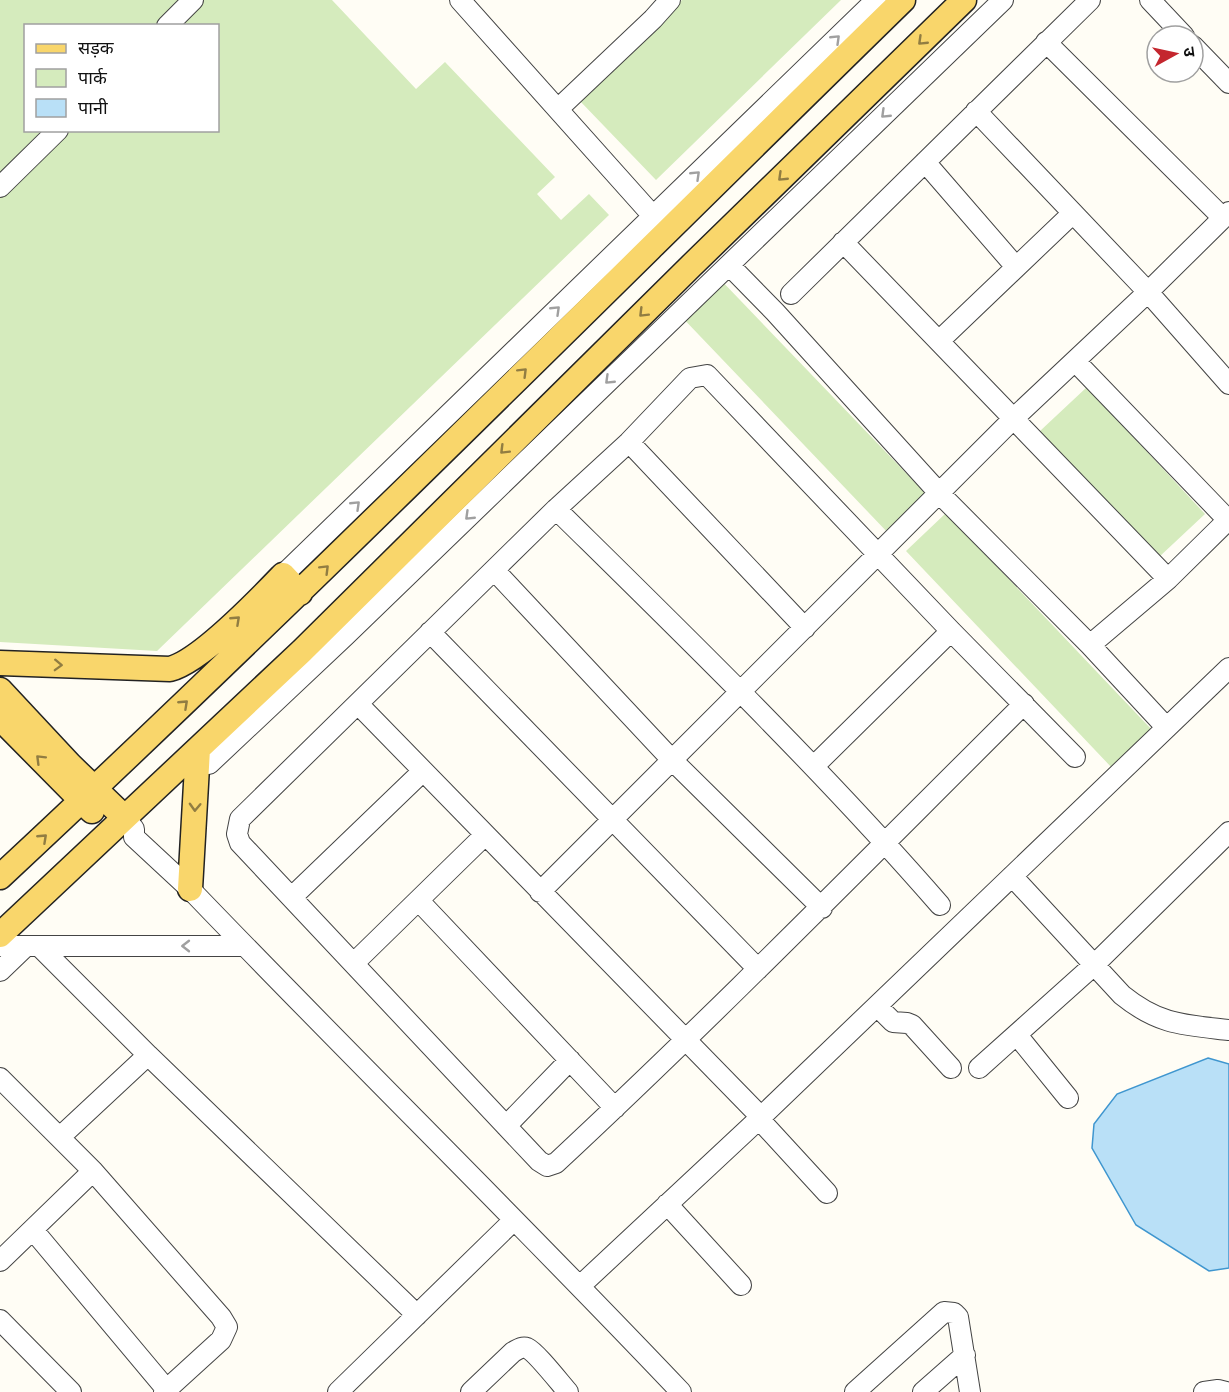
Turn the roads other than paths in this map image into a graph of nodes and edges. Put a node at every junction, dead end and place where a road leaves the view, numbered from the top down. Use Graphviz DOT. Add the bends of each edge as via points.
graph roads {
  1 [pos="193,0"];
  2 [pos="460,0"];
  3 [pos="670,0"];
  4 [pos="876,0"];
  5 [pos="903,0"];
  6 [pos="964,0"];
  7 [pos="1003,0"];
  8 [pos="1089,0"];
  9 [pos="1150,0"];
  10 [pos="169,24"];
  11 [pos="1173,24"];
  12 [pos="1046,42"];
  13 [pos="1205,56"];
  14 [pos="1226,74"];
  15 [pos="558,109"];
  16 [pos="976,111"];
  17 [pos="56,132"];
  18 [pos="925,162"];
  19 [pos="0,187"];
  20 [pos="1073,213"];
  21 [pos="1226,215"];
  22 [pos="653,216"];
  23 [pos="843,242"];
  24 [pos="729,265"];
  25 [pos="1016,267"];
  26 [pos="1148,292"];
  27 [pos="791,294"];
  28 [pos="939,341"];
  29 [pos="1075,361"];
  30 [pos="1227,379"];
  31 [pos="1013,419"];
  32 [pos="628,442"];
  33 [pos="940,494"];
  34 [pos="556,509"];
  35 [pos="1228,520"];
  36 [pos="879,554"];
  37 [pos="495,571"];
  38 [pos="283,575"];
  39 [pos="1168,579"];
  40 [pos="300,593"];
  41 [pos="805,628"];
  42 [pos="338,629"];
  43 [pos="951,631"];
  44 [pos="429,632"];
  45 [pos="1090,645"];
  46 [pos="0,663"];
  47 [pos="1229,668"];
  48 [pos="0,690"];
  49 [pos="741,692"];
  50 [pos="1024,704"];
  51 [pos="358,705"];
  52 [pos="0,718"];
  53 [pos="1166,727"];
  54 [pos="204,756"];
  55 [pos="1075,757"];
  56 [pos="672,760"];
  57 [pos="814,766"];
  58 [pos="423,771"];
  59 [pos="88,796"];
  60 [pos="612,820"];
  61 [pos="124,828"];
  62 [pos="1229,832"];
  63 [pos="485,836"];
  64 [pos="885,842"];
  65 [pos="1012,876"];
  66 [pos="0,877"];
  67 [pos="190,889"];
  68 [pos="540,892"];
  69 [pos="292,897"];
  70 [pos="419,901"];
  71 [pos="940,905"];
  72 [pos="822,908"];
  73 [pos="0,935"];
  74 [pos="0,946"];
  75 [pos="33,946"];
  76 [pos="244,946"];
  77 [pos="354,963"];
  78 [pos="1094,965"];
  79 [pos="758,969"];
  80 [pos="0,971"];
  81 [pos="877,1006"];
  82 [pos="1229,1030"];
  83 [pos="1017,1035"];
  84 [pos="684,1040"];
  85 [pos="148,1055"];
  86 [pos="570,1060"];
  87 [pos="951,1068"];
  88 [pos="979,1068"];
  89 [pos="0,1078"];
  90 [pos="1068,1098"];
  91 [pos="615,1108"];
  92 [pos="760,1118"];
  93 [pos="506,1126"];
  94 [pos="60,1137"];
  95 [pos="93,1171"];
  96 [pos="826,1193"];
  97 [pos="667,1204"];
  98 [pos="514,1221"];
  99 [pos="33,1230"];
  100 [pos="0,1261"];
  101 [pos="741,1285"];
  102 [pos="580,1286"];
  103 [pos="417,1315"];
  104 [pos="0,1320"];
  105 [pos="964,1355"];
  106 [pos="165,1391"];
  107 [pos="70,1392"];
  108 [pos="338,1392"];
  109 [pos="471,1392"];
  110 [pos="568,1392"];
  111 [pos="681,1392"];
  112 [pos="855,1392"];
  113 [pos="923,1392"];
  114 [pos="970,1392"];
  115 [pos="1204,1392"];
  116 [pos="1228,1392"];
  1 -- 10 [label="street"];
  2 -- 15 [label="street"];
  3 -- 15 [label="street"];
  22 -- 4 [label="street, one-way"];
  40 -- 5 [label="main road, one-way"];
  6 -- 42 [label="main road, one-way" via="692,265"];
  7 -- 24 [label="street, one-way"];
  8 -- 12 [label="street"];
  9 -- 11 [label="street"];
  12 -- 16 [label="street"];
  12 -- 21 [label="street"];
  13 -- 14 [label="street"];
  15 -- 22 [label="street"];
  16 -- 18 [label="street"];
  16 -- 20 [label="street"];
  17 -- 19 [label="street"];
  18 -- 23 [label="street"];
  18 -- 25 [label="street"];
  20 -- 25 [label="street"];
  20 -- 26 [label="street"];
  21 -- 26 [label="street"];
  38 -- 22 [label="street, one-way"];
  23 -- 27 [label="street"];
  23 -- 28 [label="street"];
  24 -- 33 [label="street"];
  24 -- 42 [label="street, one-way"];
  25 -- 28 [label="street"];
  26 -- 29 [label="street"];
  26 -- 30 [label="street"];
  28 -- 31 [label="street"];
  29 -- 31 [label="street"];
  29 -- 35 [label="street"];
  31 -- 33 [label="street"];
  31 -- 39 [label="street"];
  32 -- 34 [label="street"];
  32 -- 36 [label="street" via="690,378 707,375"];
  32 -- 41 [label="street"];
  33 -- 36 [label="street"];
  33 -- 45 [label="street"];
  34 -- 37 [label="street"];
  34 -- 49 [label="street"];
  35 -- 39 [label="street"];
  36 -- 41 [label="street"];
  36 -- 43 [label="street"];
  37 -- 44 [label="street"];
  37 -- 56 [label="street"];
  38 -- 40 [label="main road"];
  46 -- 38 [label="main road, one-way" via="170,669 182,666"];
  39 -- 45 [label="street"];
  59 -- 40 [label="main road, one-way"];
  41 -- 49 [label="street"];
  42 -- 54 [label="main road"];
  43 -- 50 [label="street"];
  43 -- 57 [label="street"];
  44 -- 51 [label="street"];
  44 -- 60 [label="street"];
  45 -- 53 [label="street"];
  47 -- 53 [label="street"];
  48 -- 59 [label="main road"];
  49 -- 56 [label="street"];
  49 -- 57 [label="street"];
  50 -- 55 [label="street"];
  50 -- 64 [label="street"];
  51 -- 58 [label="street"];
  51 -- 69 [label="street" via="240,819 240,843"];
  59 -- 52 [label="main road, one-way"];
  53 -- 65 [label="street"];
  54 -- 61 [label="main road"];
  54 -- 67 [label="main road, one-way"];
  56 -- 60 [label="street"];
  56 -- 72 [label="street"];
  57 -- 64 [label="street"];
  58 -- 63 [label="street"];
  58 -- 69 [label="street"];
  59 -- 61 [label="main road"];
  66 -- 59 [label="main road, one-way"];
  60 -- 68 [label="street"];
  60 -- 79 [label="street"];
  61 -- 67 [label="street"];
  61 -- 73 [label="main road"];
  62 -- 78 [label="street"];
  63 -- 68 [label="street"];
  63 -- 70 [label="street"];
  64 -- 71 [label="street"];
  64 -- 72 [label="street"];
  65 -- 78 [label="street"];
  65 -- 81 [label="street"];
  67 -- 76 [label="street"];
  68 -- 84 [label="street"];
  69 -- 77 [label="street"];
  70 -- 77 [label="street"];
  70 -- 86 [label="street"];
  72 -- 79 [label="street"];
  74 -- 75 [label="street"];
  76 -- 75 [label="street, one-way"];
  75 -- 80 [label="street"];
  75 -- 85 [label="street"];
  76 -- 98 [label="street"];
  77 -- 93 [label="street"];
  78 -- 82 [label="street" via="1122,995 1160,1020"];
  78 -- 83 [label="street"];
  79 -- 84 [label="street"];
  81 -- 87 [label="street" via="893,1022 912,1025"];
  81 -- 92 [label="street"];
  83 -- 88 [label="street"];
  83 -- 90 [label="street"];
  84 -- 91 [label="street"];
  84 -- 92 [label="street"];
  85 -- 94 [label="street"];
  85 -- 103 [label="street"];
  86 -- 91 [label="street"];
  86 -- 93 [label="street"];
  89 -- 94 [label="street"];
  91 -- 93 [label="street" via="556,1164 547,1166"];
  92 -- 96 [label="street"];
  92 -- 97 [label="street"];
  94 -- 95 [label="street"];
  95 -- 99 [label="street"];
  95 -- 106 [label="street" via="226,1327 221,1340"];
  97 -- 101 [label="street"];
  97 -- 102 [label="street"];
  98 -- 102 [label="street"];
  98 -- 103 [label="street"];
  99 -- 100 [label="street"];
  99 -- 106 [label="street"];
  102 -- 111 [label="street"];
  103 -- 108 [label="street"];
  104 -- 107 [label="street"];
  105 -- 112 [label="street" via="958,1317 944,1312"];
  105 -- 113 [label="street"];
  105 -- 114 [label="street"];
  109 -- 110 [label="street" via="513,1352 527,1348"];
  115 -- 116 [label="street"];
}
